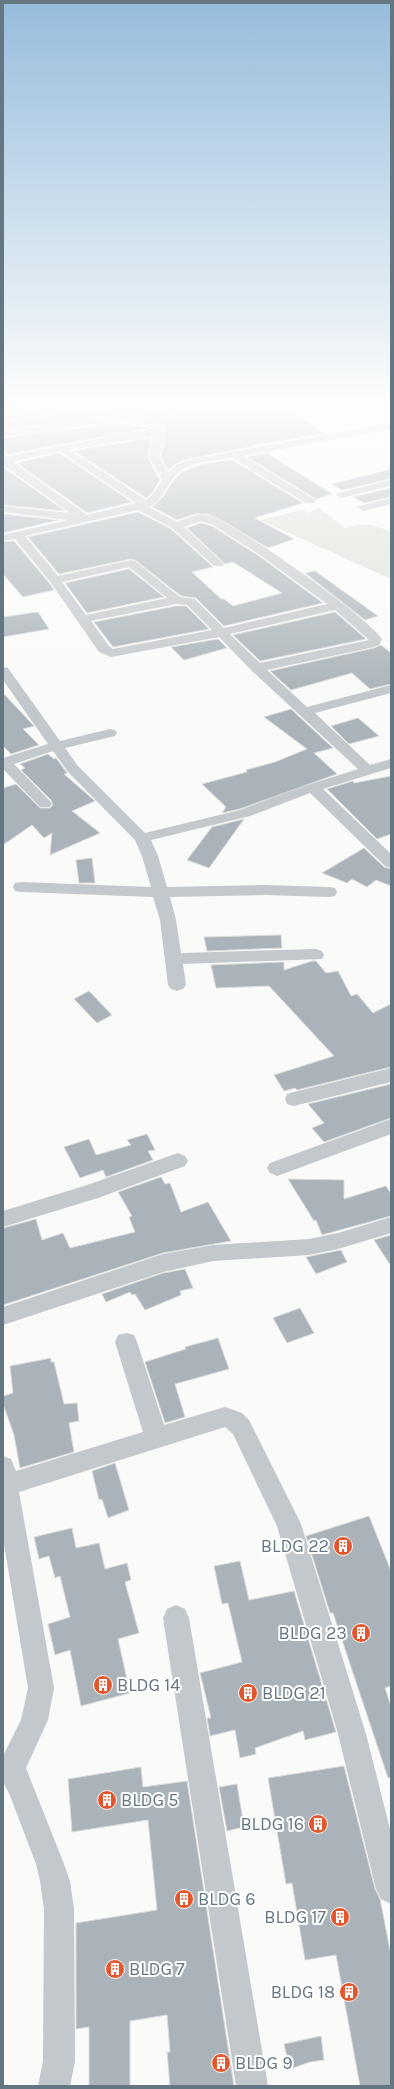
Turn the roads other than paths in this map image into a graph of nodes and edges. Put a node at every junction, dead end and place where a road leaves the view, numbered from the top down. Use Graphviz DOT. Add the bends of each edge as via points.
graph roads {
  1 [pos="63,502"];
  2 [pos="137,502"];
  3 [pos="148,502"];
  4 [pos="385,502"];
  5 [pos="142,506"];
  6 [pos="363,508"];
  7 [pos="3,509"];
  8 [pos="86,518"];
  9 [pos="176,526"];
  10 [pos="18,534"];
  11 [pos="3,538"];
  12 [pos="218,564"];
  13 [pos="55,580"];
  14 [pos="176,600"];
  15 [pos="336,606"];
  16 [pos="83,619"];
  17 [pos="223,632"];
  18 [pos="257,668"];
  19 [pos="3,671"];
  20 [pos="391,689"];
  21 [pos="306,711"];
  22 [pos="110,733"];
  23 [pos="56,746"];
  24 [pos="3,762"];
  25 [pos="391,763"];
  26 [pos="367,770"];
  27 [pos="313,788"];
  28 [pos="46,804"];
  29 [pos="142,838"];
  30 [pos="391,863"];
  31 [pos="22,888"];
  32 [pos="161,892"];
  33 [pos="329,892"];
  34 [pos="316,955"];
  35 [pos="173,959"];
  36 [pos="177,985"];
  37 [pos="391,1075"];
  38 [pos="294,1099"];
  39 [pos="391,1126"];
  40 [pos="178,1161"];
  41 [pos="278,1168"];
  42 [pos="3,1219"];
  43 [pos="391,1225"];
  44 [pos="3,1316"];
  45 [pos="126,1342"];
  46 [pos="157,1438"];
  47 [pos="5,1479"];
  48 [pos="176,1618"];
  49 [pos="7,1765"];
  50 [pos="391,1889"];
  51 [pos="54,2086"];
  52 [pos="252,2086"];
  1 -- 8 [label="street"];
  2 -- 5 [label="street"];
  3 -- 5 [label="street"];
  4 -- 6 [label="street"];
  5 -- 8 [label="street"];
  5 -- 9 [label="street"];
  7 -- 8 [label="street"];
  8 -- 10 [label="street"];
  9 -- 12 [label="street"];
  9 -- 15 [label="street" via="200,518 210,520 260,550"];
  10 -- 11 [label="street"];
  10 -- 13 [label="street"];
  13 -- 14 [label="street" via="131,563"];
  13 -- 16 [label="street"];
  14 -- 16 [label="street"];
  14 -- 17 [label="street" via="191,602"];
  15 -- 17 [label="street"];
  15 -- 18 [label="street" via="373,635 375,642"];
  16 -- 17 [label="street" via="104,649 111,653"];
  17 -- 18 [label="street"];
  18 -- 21 [label="street"];
  19 -- 23 [label="street"];
  20 -- 21 [label="street"];
  21 -- 26 [label="street"];
  22 -- 23 [label="street"];
  23 -- 24 [label="street"];
  23 -- 29 [label="street" via="73,769"];
  24 -- 28 [label="street"];
  25 -- 26 [label="street"];
  26 -- 27 [label="street"];
  27 -- 29 [label="street" via="245,813"];
  27 -- 30 [label="street"];
  29 -- 32 [label="street"];
  31 -- 32 [label="street"];
  32 -- 33 [label="street"];
  32 -- 35 [label="street"];
  34 -- 35 [label="street"];
  35 -- 36 [label="street"];
  37 -- 38 [label="street"];
  39 -- 41 [label="street"];
  40 -- 42 [label="street" via="91,1192"];
  43 -- 44 [label="street" via="338,1241 284,1250 213,1253 163,1263"];
  45 -- 46 [label="street"];
  46 -- 47 [label="street"];
  46 -- 50 [label="street" via="225,1417 234,1420 241,1427 289,1524 352,1734"];
  47 -- 49 [label="street" via="41,1688 40,1704 34,1721"];
  48 -- 52 [label="street"];
  49 -- 51 [label="street" via="20,1785 50,1864 57,1895 60,1938 59,2061"];
}
